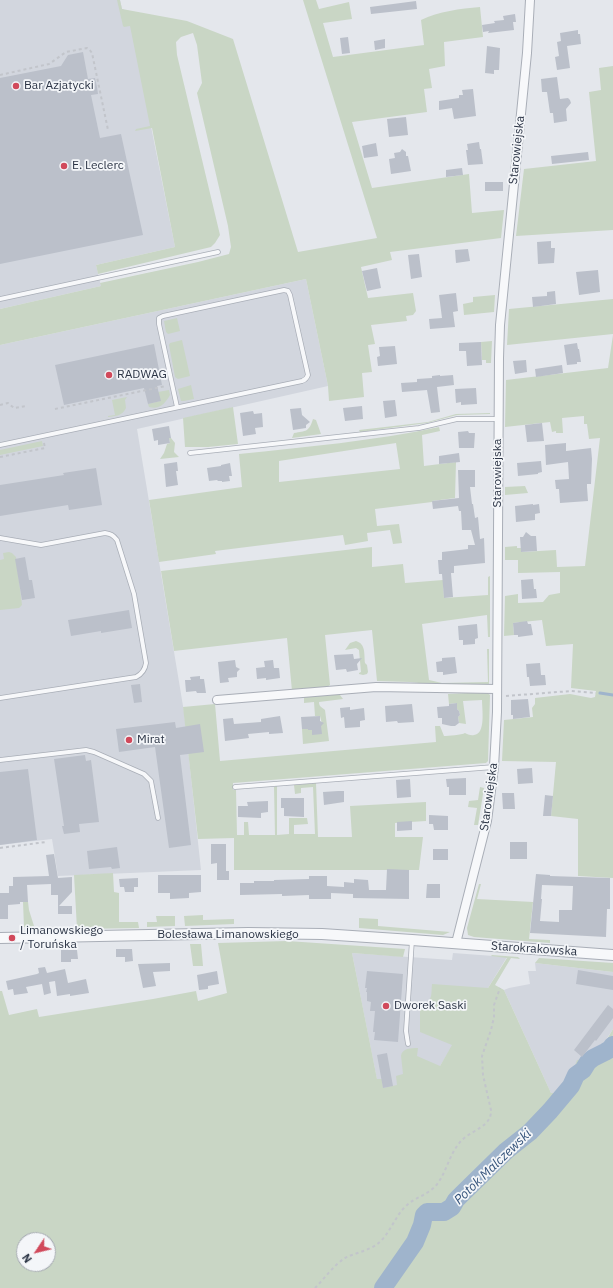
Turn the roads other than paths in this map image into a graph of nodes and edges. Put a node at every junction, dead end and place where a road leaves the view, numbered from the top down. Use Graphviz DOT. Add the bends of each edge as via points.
graph roads {
  1 [pos="530,0"];
  2 [pos="218,252"];
  3 [pos="0,299"];
  4 [pos="177,407"];
  5 [pos="498,419"];
  6 [pos="0,445"];
  7 [pos="190,453"];
  8 [pos="0,538"];
  9 [pos="496,693"];
  10 [pos="0,698"];
  11 [pos="217,700"];
  12 [pos="0,760"];
  13 [pos="494,767"];
  14 [pos="235,787"];
  15 [pos="158,818"];
  16 [pos="0,938"];
  17 [pos="412,940"];
  18 [pos="456,943"];
  19 [pos="613,955"];
  20 [pos="408,1044"];
  1 -- 5 [label="street, Starowiejska" via="500,325"];
  2 -- 3 [label="lane"];
  4 -- 4 [label="lane" via="158,324 159,318 284,290 289,293 307,372 306,379"];
  4 -- 6 [label="lane"];
  5 -- 7 [label="lane" via="456,420 419,428"];
  5 -- 9 [label="street, Starowiejska"];
  8 -- 10 [label="lane" via="41,545 105,533 114,536 134,594 146,663 145,668 136,677"];
  9 -- 11 [label="street" via="376,687"];
  9 -- 13 [label="street, Starowiejska"];
  12 -- 15 [label="lane" via="86,750 94,752 147,776 151,782"];
  13 -- 14 [label="lane"];
  13 -- 18 [label="street, Starowiejska" via="487,821"];
  16 -- 17 [label="street, Bolesława Limanowskiego" via="248,933 322,934"];
  17 -- 18 [label="street, Bolesława Limanowskiego"];
  17 -- 20 [label="lane" via="406,1034"];
  18 -- 19 [label="street, Starokrakowska"];
}
